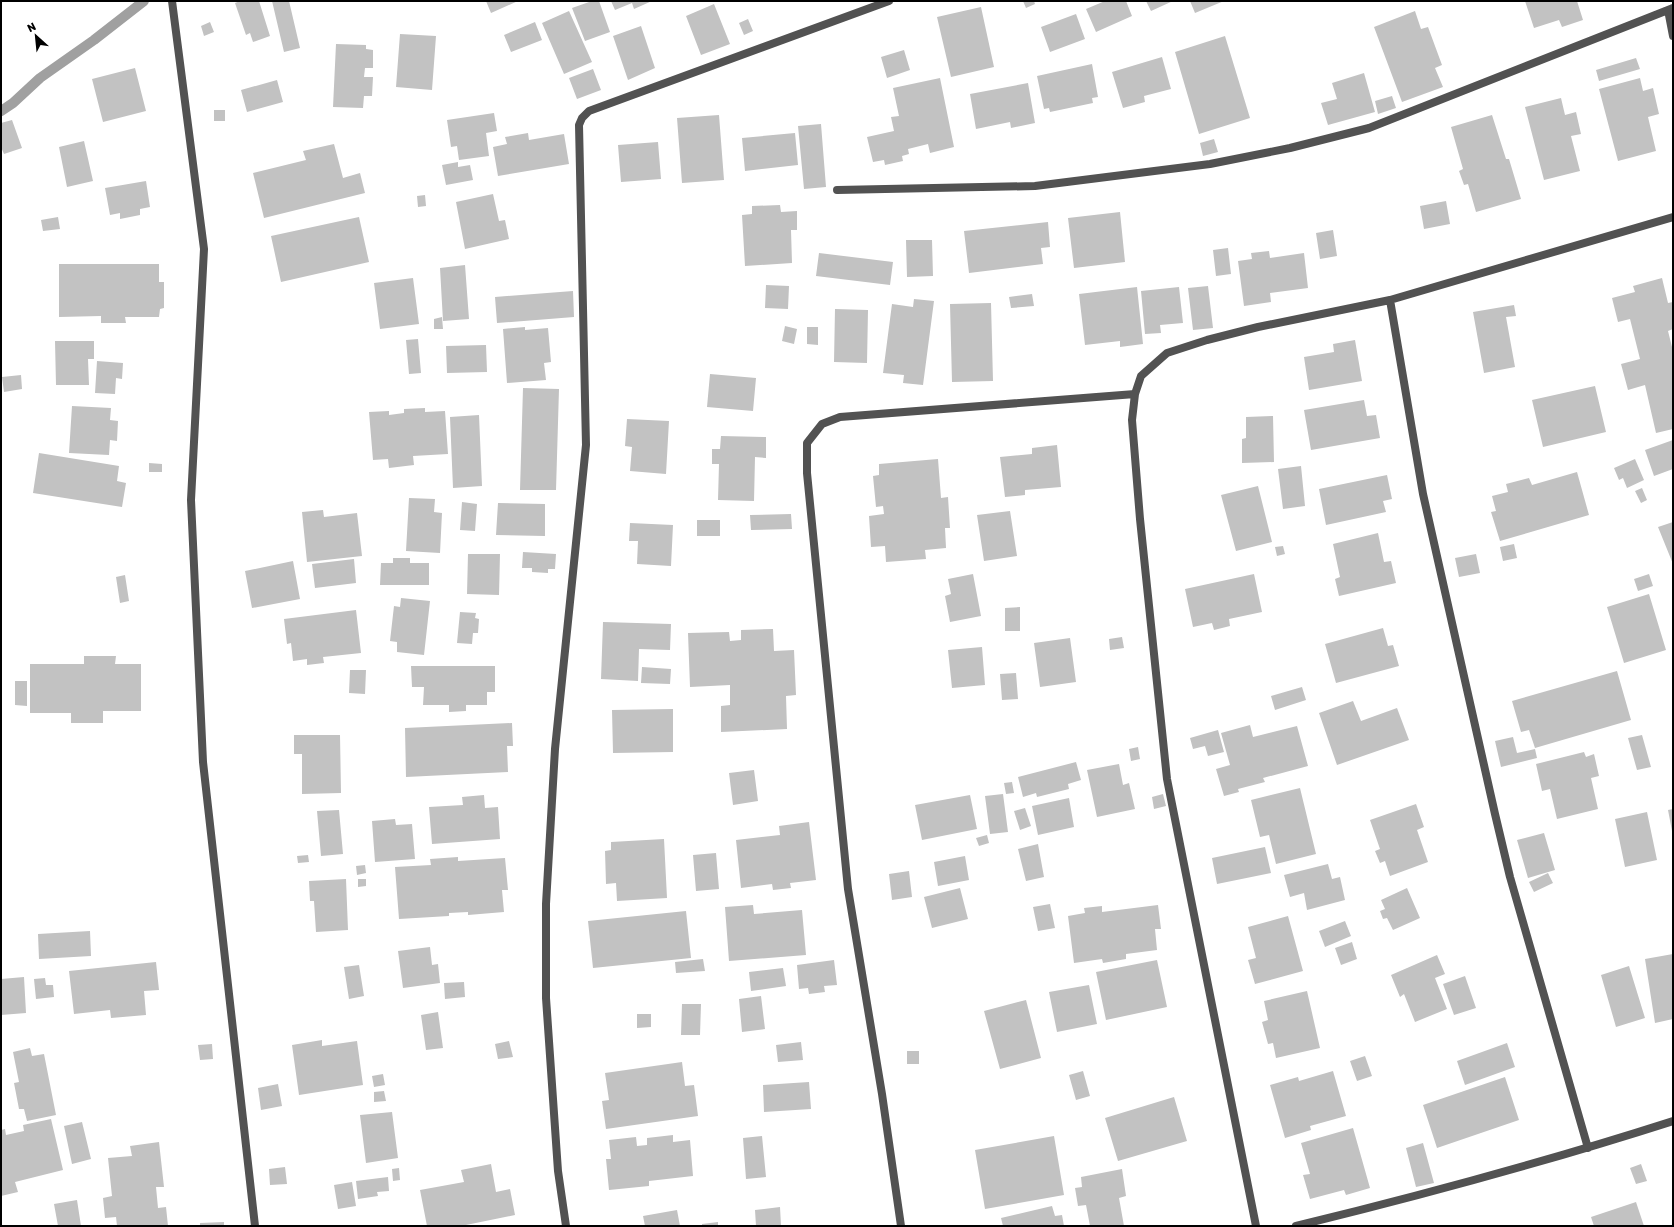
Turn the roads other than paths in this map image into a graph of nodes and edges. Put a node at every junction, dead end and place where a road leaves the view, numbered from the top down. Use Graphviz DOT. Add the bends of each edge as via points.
graph roads {
  1 [pos="172,1"];
  2 [pos="888,1"];
  3 [pos="1670,9"];
  4 [pos="1673,36"];
  5 [pos="837,190"];
  6 [pos="1673,218"];
  7 [pos="1390,300"];
  8 [pos="1135,394"];
  9 [pos="1673,1121"];
  10 [pos="1588,1148"];
  11 [pos="255,1226"];
  12 [pos="566,1226"];
  13 [pos="901,1226"];
  14 [pos="1256,1226"];
  15 [pos="1296,1226"];
  1 -- 11 [label="street" via="204,249 191,500 203,762"];
  2 -- 12 [label="street" via="589,111 579,125 586,445 555,749 546,904 546,998 558,1171"];
  3 -- 4 [label="street"];
  3 -- 5 [label="street" via="1369,128 1290,148 1210,164 1035,186"];
  6 -- 7 [label="street"];
  7 -- 8 [label="street" via="1258,327 1167,353 1141,376"];
  7 -- 10 [label="street" via="1423,494 1495,814 1512,884"];
  8 -- 13 [label="street" via="840,417 822,424 807,443 807,473 848,889"];
  8 -- 14 [label="street" via="1132,420 1140,519 1167,779"];
  9 -- 10 [label="street"];
  10 -- 15 [label="street" via="1430,1193"];
}
